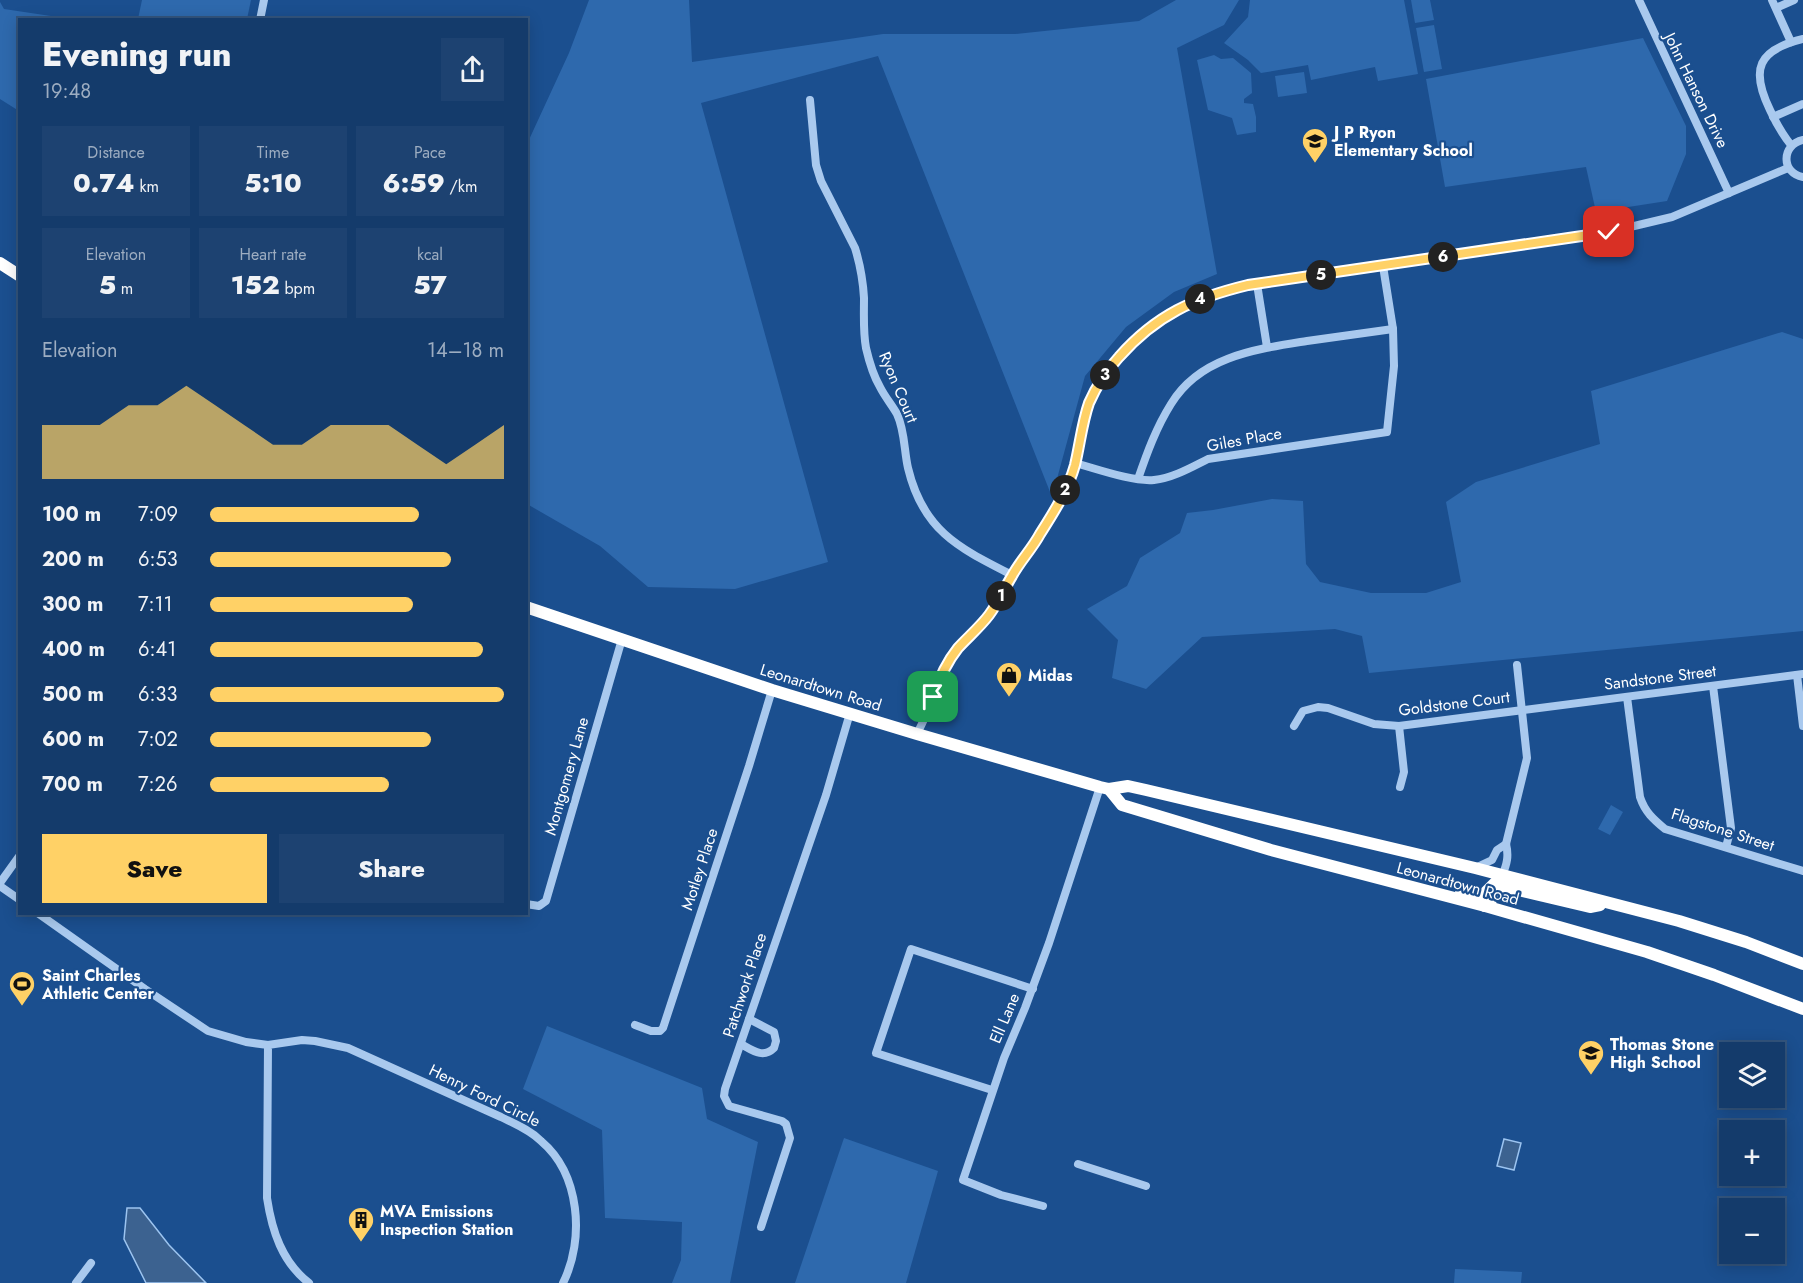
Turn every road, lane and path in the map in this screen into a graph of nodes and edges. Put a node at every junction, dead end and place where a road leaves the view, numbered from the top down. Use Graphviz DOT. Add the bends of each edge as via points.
graph roads {
  1 [pos="264,0"];
  2 [pos="1639,0"];
  3 [pos="1794,0"];
  4 [pos="1774,4"];
  5 [pos="260,18"];
  6 [pos="1803,39"];
  7 [pos="1791,42"];
  8 [pos="810,100"];
  9 [pos="1803,104"];
  10 [pos="1773,117"];
  11 [pos="1803,140"];
  12 [pos="1791,146"];
  13 [pos="1788,168"];
  14 [pos="1803,177"];
  15 [pos="1729,193"];
  16 [pos="0,262"];
  17 [pos="1383,266"];
  18 [pos="18,275"];
  19 [pos="1257,284"];
  20 [pos="1393,328"];
  21 [pos="1267,347"];
  22 [pos="1075,463"];
  23 [pos="1138,479"];
  24 [pos="1012,575"];
  25 [pos="528,608"];
  26 [pos="622,639"];
  27 [pos="1517,665"];
  28 [pos="1800,675"];
  29 [pos="1713,686"];
  30 [pos="772,690"];
  31 [pos="1627,697"];
  32 [pos="1522,710"];
  33 [pos="850,713"];
  34 [pos="1294,726"];
  35 [pos="1399,726"];
  36 [pos="1803,726"];
  37 [pos="917,734"];
  38 [pos="1401,787"];
  39 [pos="1105,788"];
  40 [pos="1506,844"];
  41 [pos="1726,847"];
  42 [pos="18,858"];
  43 [pos="1475,868"];
  44 [pos="1803,871"];
  45 [pos="1502,876"];
  46 [pos="0,884"];
  47 [pos="1417,889"];
  48 [pos="18,898"];
  49 [pos="1610,903"];
  50 [pos="528,904"];
  51 [pos="1485,906"];
  52 [pos="40,915"];
  53 [pos="1803,964"];
  54 [pos="1033,989"];
  55 [pos="1803,1010"];
  56 [pos="749,1019"];
  57 [pos="635,1025"];
  58 [pos="741,1044"];
  59 [pos="268,1045"];
  60 [pos="992,1090"];
  61 [pos="1078,1164"];
  62 [pos="1146,1186"];
  63 [pos="1043,1206"];
  64 [pos="761,1227"];
  65 [pos="91,1263"];
  66 [pos="76,1283"];
  67 [pos="309,1283"];
  68 [pos="563,1283"];
  1 -- 5 [label="street"];
  2 -- 15 [label="street, John Hanson Drive"];
  3 -- 4 [label="street"];
  4 -- 7 [label="street"];
  6 -- 7 [label="street"];
  7 -- 10 [label="street" via="1771,51 1761,64 1762,94"];
  8 -- 24 [label="street, Ryon Court" via="816,165 858,260 866,349 874,375 899,421 908,467 922,508 942,534"];
  9 -- 10 [label="street"];
  10 -- 12 [label="street"];
  11 -- 12 [label="street"];
  12 -- 13 [label="street" via="1786,156"];
  13 -- 14 [label="street"];
  13 -- 15 [label="street"];
  15 -- 17 [label="street" via="1672,217 1609,232"];
  16 -- 18 [label="highway"];
  17 -- 19 [label="street"];
  17 -- 20 [label="street"];
  19 -- 21 [label="street"];
  19 -- 22 [label="street" via="1195,300 1138,337 1110,368 1090,400"];
  20 -- 21 [label="street"];
  20 -- 23 [label="street, Giles Place" via="1394,366 1387,432 1208,459 1155,480"];
  21 -- 23 [label="street" via="1210,366 1189,383 1172,402"];
  22 -- 23 [label="street, Giles Place"];
  22 -- 24 [label="street" via="1060,500"];
  24 -- 37 [label="street" via="990,614 945,667"];
  25 -- 26 [label="highway, Leonardtown Road"];
  26 -- 30 [label="highway, Leonardtown Road"];
  26 -- 50 [label="street, Montgomery Lane" via="546,901 539,906"];
  27 -- 32 [label="street"];
  28 -- 29 [label="street, Sandstone Street"];
  28 -- 36 [label="street"];
  29 -- 31 [label="street, Sandstone Street"];
  29 -- 41 [label="street" via="1731,828"];
  30 -- 33 [label="highway, Leonardtown Road"];
  30 -- 57 [label="street, Motley Place" via="663,1028 651,1030"];
  31 -- 32 [label="street, Sandstone Street"];
  31 -- 41 [label="street, Flagstone Street" via="1643,808 1665,829"];
  32 -- 35 [label="street, Goldstone Court"];
  32 -- 40 [label="street" via="1527,758"];
  33 -- 37 [label="highway, Leonardtown Road"];
  33 -- 56 [label="street, Patchwork Place"];
  34 -- 35 [label="street, Goldstone Court" via="1304,711 1318,707 1374,724"];
  35 -- 38 [label="street" via="1404,772"];
  37 -- 39 [label="highway, Leonardtown Road"];
  39 -- 43 [label="highway, Leonardtown Road" via="1128,786"];
  39 -- 47 [label="highway, Leonardtown Road" via="1122,806"];
  39 -- 54 [label="street, Ell Lane"];
  40 -- 43 [label="street" via="1492,860"];
  40 -- 45 [label="street" via="1507,865"];
  41 -- 44 [label="street, Flagstone Street"];
  42 -- 46 [label="street"];
  43 -- 45 [label="highway, Leonardtown Road"];
  45 -- 47 [label="highway" via="1483,895 1443,888"];
  45 -- 49 [label="highway, Leonardtown Road"];
  46 -- 48 [label="street"];
  47 -- 51 [label="highway, Leonardtown Road"];
  49 -- 51 [label="highway" via="1590,907 1506,887"];
  49 -- 53 [label="highway, Leonardtown Road" via="1679,921"];
  51 -- 55 [label="highway, Leonardtown Road" via="1647,952"];
  52 -- 59 [label="street, Henry Ford Circle" via="208,1031"];
  54 -- 60 [label="street, Ell Lane"];
  54 -- 60 [label="street" via="911,949 876,1053"];
  56 -- 58 [label="street, Patchwork Place"];
  56 -- 58 [label="street" via="774,1032 774,1048 760,1054"];
  58 -- 64 [label="street, Patchwork Place" via="725,1089 726,1101 729,1106 782,1121 790,1132"];
  59 -- 67 [label="street" via="270,1216 286,1258"];
  59 -- 68 [label="street, Henry Ford Circle" via="302,1040 348,1048 522,1127 541,1140 558,1159 572,1192 576,1236"];
  60 -- 63 [label="street, Ell Lane" via="963,1180"];
  61 -- 62 [label="street"];
  65 -- 66 [label="street"];
}
